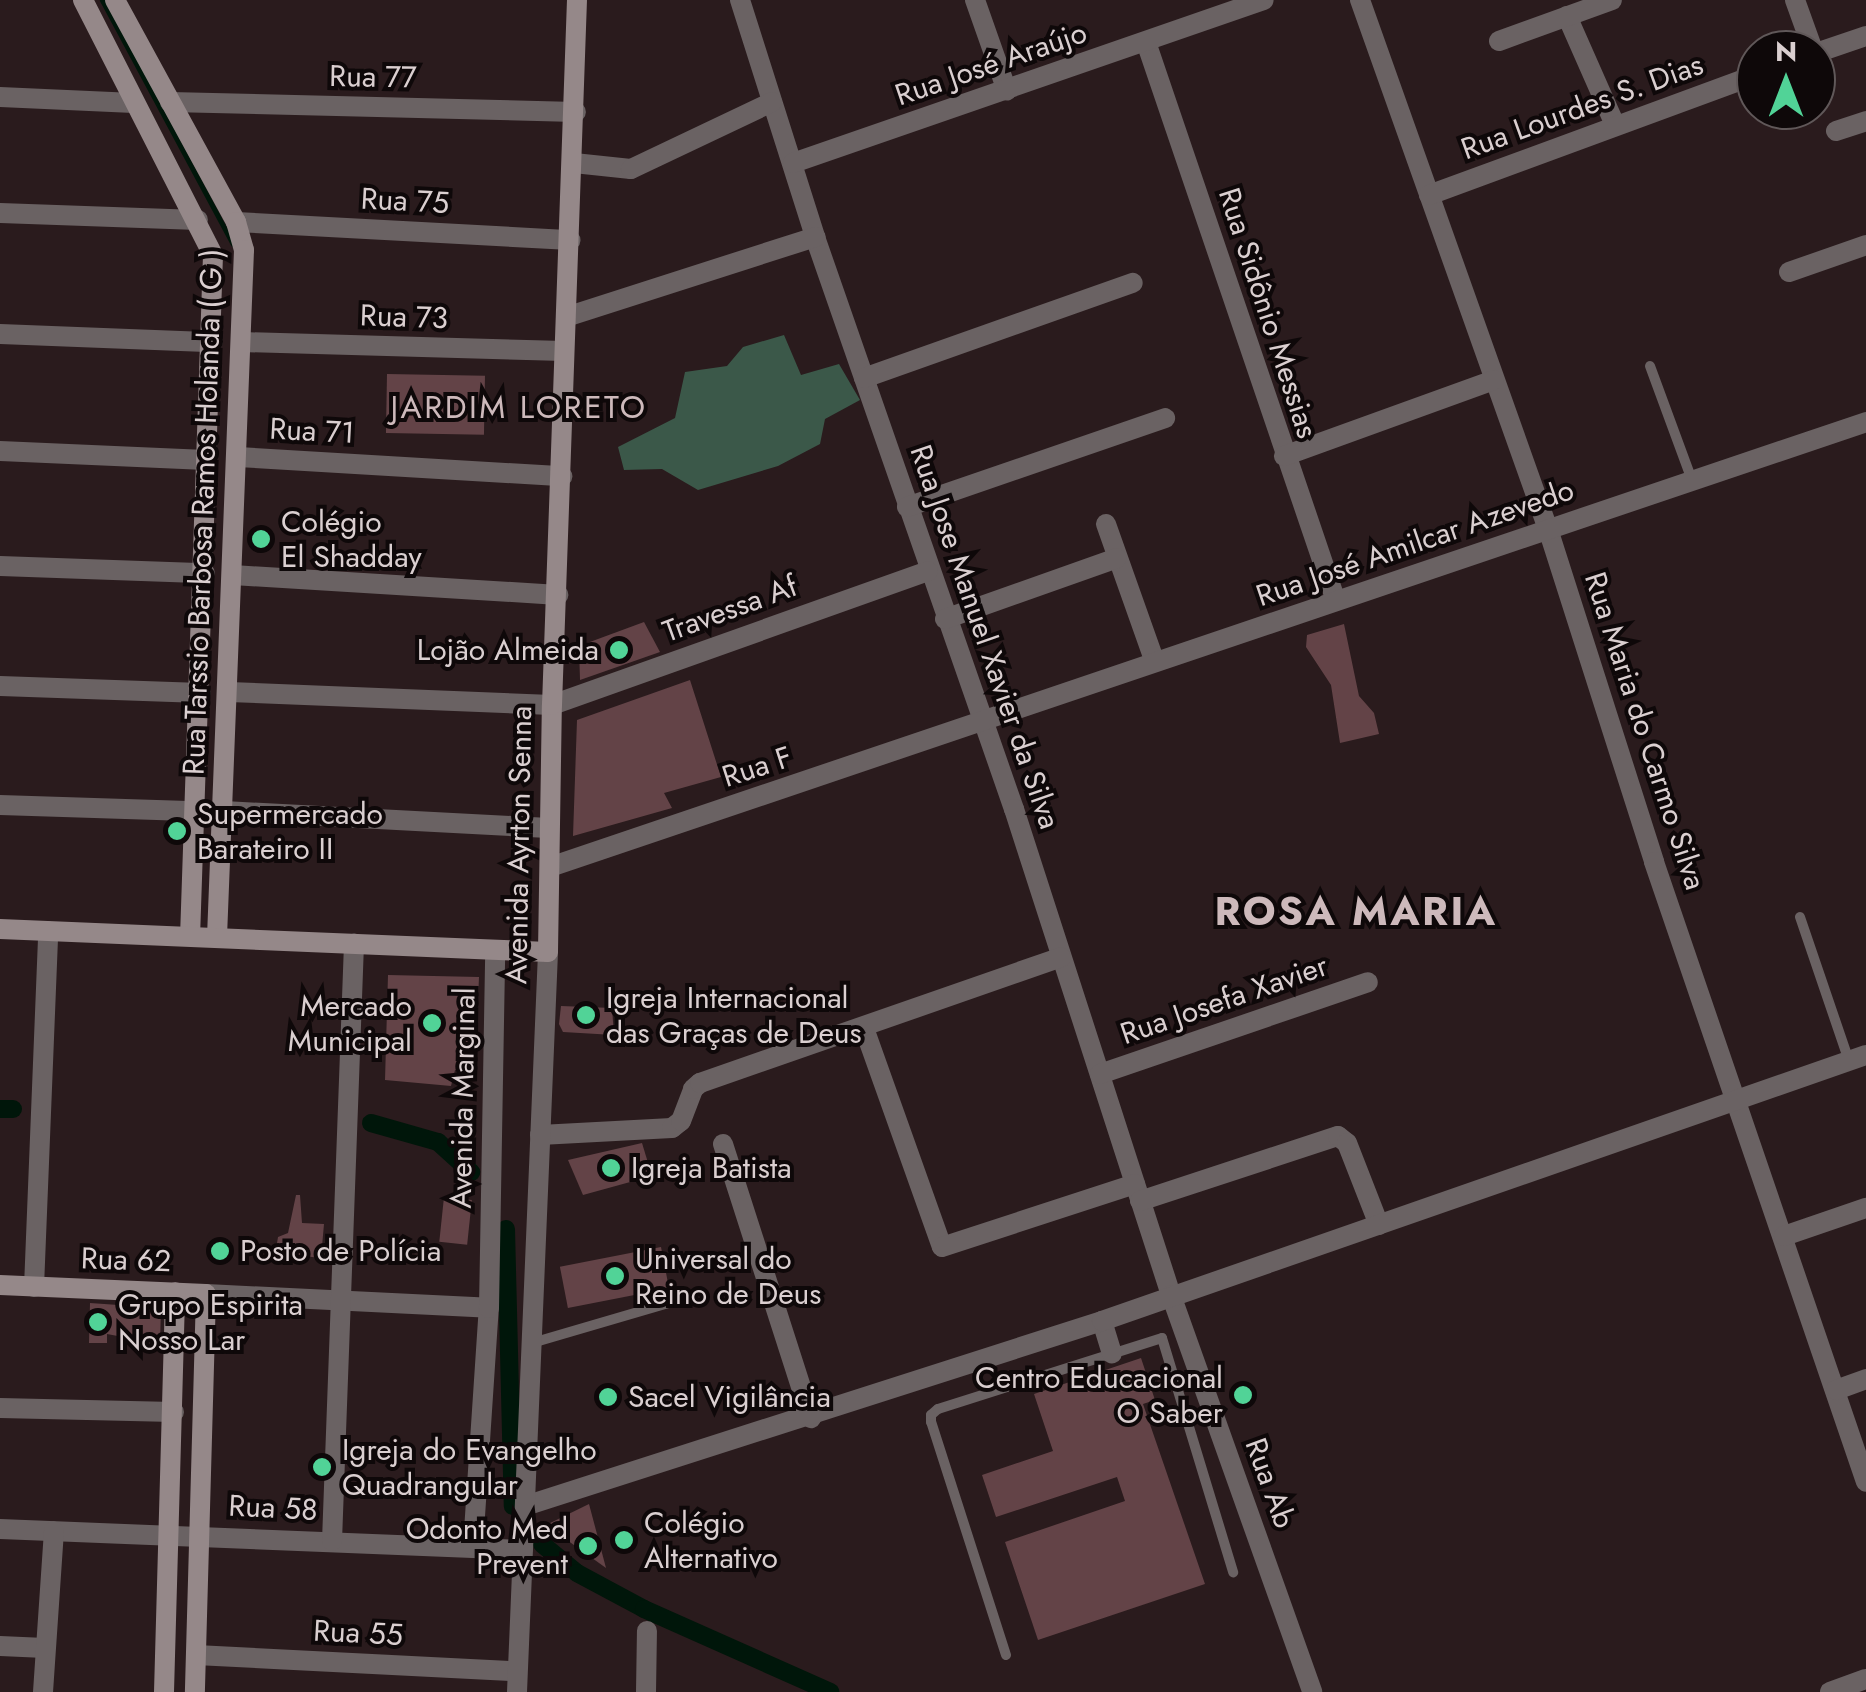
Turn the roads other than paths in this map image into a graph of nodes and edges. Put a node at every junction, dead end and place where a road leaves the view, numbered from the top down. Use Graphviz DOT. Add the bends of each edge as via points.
graph roads {
  1 [pos="84,0"];
  2 [pos="115,0"];
  3 [pos="577,0"];
  4 [pos="740,0"];
  5 [pos="975,0"];
  6 [pos="1264,0"];
  7 [pos="1360,0"];
  8 [pos="1612,0"];
  9 [pos="1794,0"];
  10 [pos="1568,16"];
  11 [pos="1806,30"];
  12 [pos="1866,36"];
  13 [pos="1499,41"];
  14 [pos="1146,42"];
  15 [pos="1836,45"];
  16 [pos="1736,82"];
  17 [pos="1007,91"];
  18 [pos="0,97"];
  19 [pos="170,102"];
  20 [pos="772,102"];
  21 [pos="134,103"];
  22 [pos="576,112"];
  23 [pos="1866,121"];
  24 [pos="1615,125"];
  25 [pos="1836,131"];
  26 [pos="574,163"];
  27 [pos="793,163"];
  28 [pos="1430,196"];
  29 [pos="0,213"];
  30 [pos="198,220"];
  31 [pos="236,222"];
  32 [pos="815,237"];
  33 [pos="571,240"];
  34 [pos="1866,245"];
  35 [pos="1789,272"];
  36 [pos="1133,283"];
  37 [pos="566,317"];
  38 [pos="0,334"];
  39 [pos="213,342"];
  40 [pos="242,342"];
  41 [pos="564,351"];
  42 [pos="1650,366"];
  43 [pos="864,378"];
  44 [pos="1494,380"];
  45 [pos="1166,418"];
  46 [pos="1866,422"];
  47 [pos="0,452"];
  48 [pos="1284,456"];
  49 [pos="238,457"];
  50 [pos="206,460"];
  51 [pos="562,476"];
  52 [pos="1692,481"];
  53 [pos="907,507"];
  54 [pos="206,518"];
  55 [pos="236,519"];
  56 [pos="1106,524"];
  57 [pos="1548,530"];
  58 [pos="1117,558"];
  59 [pos="0,566"];
  60 [pos="928,571"];
  61 [pos="205,573"];
  62 [pos="234,575"];
  63 [pos="558,595"];
  64 [pos="1336,601"];
  65 [pos="946,619"];
  66 [pos="1155,662"];
  67 [pos="0,686"];
  68 [pos="229,692"];
  69 [pos="200,693"];
  70 [pos="552,704"];
  71 [pos="984,723"];
  72 [pos="0,806"];
  73 [pos="196,811"];
  74 [pos="224,811"];
  75 [pos="549,828"];
  76 [pos="550,867"];
  77 [pos="1800,917"];
  78 [pos="0,929"];
  79 [pos="48,931"];
  80 [pos="190,936"];
  81 [pos="218,937"];
  82 [pos="354,943"];
  83 [pos="495,950"];
  84 [pos="548,952"];
  85 [pos="1061,957"];
  86 [pos="1368,982"];
  87 [pos="864,1028"];
  88 [pos="1857,1058"];
  89 [pos="1100,1074"];
  90 [pos="1737,1099"];
  91 [pos="540,1135"];
  92 [pos="723,1144"];
  93 [pos="1138,1192"];
  94 [pos="1866,1208"];
  95 [pos="1380,1225"];
  96 [pos="1784,1236"];
  97 [pos="0,1285"];
  98 [pos="34,1286"];
  99 [pos="175,1292"];
  100 [pos="206,1294"];
  101 [pos="1172,1295"];
  102 [pos="340,1300"];
  103 [pos="679,1300"];
  104 [pos="489,1308"];
  105 [pos="1102,1321"];
  106 [pos="531,1344"];
  107 [pos="1112,1353"];
  108 [pos="1866,1379"];
  109 [pos="1836,1390"];
  110 [pos="0,1408"];
  111 [pos="174,1412"];
  112 [pos="811,1418"];
  113 [pos="1866,1482"];
  114 [pos="525,1506"];
  115 [pos="0,1529"];
  116 [pos="54,1531"];
  117 [pos="169,1534"];
  118 [pos="199,1534"];
  119 [pos="332,1541"];
  120 [pos="473,1546"];
  121 [pos="523,1550"];
  122 [pos="1233,1572"];
  123 [pos="647,1631"];
  124 [pos="0,1646"];
  125 [pos="45,1648"];
  126 [pos="196,1655"];
  127 [pos="1006,1655"];
  128 [pos="1866,1679"];
  129 [pos="517,1682"];
  130 [pos="43,1692"];
  131 [pos="164,1692"];
  132 [pos="195,1692"];
  133 [pos="646,1692"];
  134 [pos="1312,1692"];
  135 [pos="1830,1692"];
  1 -- 21 [label="street, Rua Tarssio Barbosa Ramos Holanda ( G )"];
  2 -- 19 [label="street, Rua Tarssio Barbosa Ramos Holanda ( G )"];
  3 -- 22 [label="street, Avenida Ayrton Senna"];
  4 -- 20 [label="street, Rua Jose Manuel Xavier da Silva"];
  5 -- 17 [label="street"];
  6 -- 14 [label="street, Rua José Araújo"];
  7 -- 28 [label="street, Rua Maria do Carmo Silva"];
  8 -- 10 [label="street"];
  9 -- 11 [label="street"];
  10 -- 13 [label="street"];
  10 -- 24 [label="street"];
  12 -- 15 [label="street"];
  14 -- 17 [label="street, Rua José Araújo"];
  14 -- 48 [label="street, Rua Sidônio Messias"];
  16 -- 24 [label="street, Rua Lourdes S. Dias"];
  17 -- 27 [label="street, Rua José Araújo"];
  18 -- 21 [label="street"];
  19 -- 22 [label="street, Rua 77"];
  19 -- 31 [label="street, Rua Tarssio Barbosa Ramos Holanda ( G )"];
  20 -- 26 [label="street" via="631,169"];
  20 -- 27 [label="street, Rua Jose Manuel Xavier da Silva"];
  21 -- 30 [label="street, Rua Tarssio Barbosa Ramos Holanda ( G )"];
  22 -- 26 [label="street, Avenida Ayrton Senna"];
  23 -- 25 [label="street"];
  24 -- 28 [label="street, Rua Lourdes S. Dias"];
  26 -- 33 [label="street, Avenida Ayrton Senna"];
  27 -- 32 [label="street, Rua Jose Manuel Xavier da Silva"];
  28 -- 44 [label="street, Rua Maria do Carmo Silva"];
  29 -- 30 [label="street"];
  30 -- 39 [label="street, Rua Tarssio Barbosa Ramos Holanda ( G )" via="213,256"];
  31 -- 33 [label="street, Rua 75"];
  31 -- 40 [label="street, Rua Tarssio Barbosa Ramos Holanda ( G )" via="245,260"];
  32 -- 37 [label="street"];
  32 -- 43 [label="street, Rua Jose Manuel Xavier da Silva"];
  33 -- 37 [label="street, Avenida Ayrton Senna"];
  34 -- 35 [label="street"];
  36 -- 43 [label="street"];
  37 -- 41 [label="street, Avenida Ayrton Senna"];
  38 -- 39 [label="street"];
  39 -- 50 [label="street, Rua Tarssio Barbosa Ramos Holanda ( G )"];
  40 -- 41 [label="street, Rua 73"];
  40 -- 49 [label="street, Rua Tarssio Barbosa Ramos Holanda ( G )"];
  41 -- 51 [label="street, Avenida Ayrton Senna"];
  42 -- 52 [label="lane"];
  43 -- 53 [label="street, Rua Jose Manuel Xavier da Silva"];
  44 -- 48 [label="street"];
  44 -- 57 [label="street, Rua Maria do Carmo Silva"];
  45 -- 53 [label="street"];
  46 -- 52 [label="street, Rua José Amilcar Azevedo"];
  47 -- 50 [label="street"];
  48 -- 64 [label="street, Rua Sidônio Messias"];
  49 -- 51 [label="street, Rua 71"];
  49 -- 55 [label="street, Rua Tarssio Barbosa Ramos Holanda ( G )"];
  50 -- 54 [label="street, Rua Tarssio Barbosa Ramos Holanda ( G )"];
  51 -- 63 [label="street, Avenida Ayrton Senna"];
  52 -- 57 [label="street, Rua José Amilcar Azevedo"];
  53 -- 60 [label="street, Rua Jose Manuel Xavier da Silva"];
  54 -- 55 [label="street"];
  54 -- 61 [label="street, Rua Tarssio Barbosa Ramos Holanda ( G )"];
  55 -- 62 [label="street, Rua Tarssio Barbosa Ramos Holanda ( G )"];
  56 -- 58 [label="street"];
  57 -- 64 [label="street, Rua José Amilcar Azevedo"];
  57 -- 90 [label="street, Rua Maria do Carmo Silva"];
  58 -- 65 [label="street"];
  58 -- 66 [label="street"];
  59 -- 61 [label="street"];
  60 -- 65 [label="street, Rua Jose Manuel Xavier da Silva"];
  60 -- 70 [label="street, Travessa Af"];
  61 -- 69 [label="street, Rua Tarssio Barbosa Ramos Holanda ( G )"];
  62 -- 63 [label="street"];
  62 -- 68 [label="street, Rua Tarssio Barbosa Ramos Holanda ( G )"];
  63 -- 70 [label="street, Avenida Ayrton Senna"];
  64 -- 66 [label="street, Rua José Amilcar Azevedo"];
  65 -- 71 [label="street, Rua Jose Manuel Xavier da Silva"];
  66 -- 71 [label="street, Rua José Amilcar Azevedo"];
  67 -- 69 [label="street"];
  68 -- 70 [label="street"];
  68 -- 74 [label="street, Rua Tarssio Barbosa Ramos Holanda ( G )"];
  69 -- 73 [label="street, Rua Tarssio Barbosa Ramos Holanda ( G )"];
  70 -- 75 [label="street, Avenida Ayrton Senna"];
  71 -- 76 [label="street, Rua F"];
  71 -- 85 [label="street, Rua Jose Manuel Xavier da Silva"];
  72 -- 73 [label="street"];
  73 -- 80 [label="street, Rua Tarssio Barbosa Ramos Holanda ( G )"];
  74 -- 75 [label="street"];
  74 -- 81 [label="street, Rua Tarssio Barbosa Ramos Holanda ( G )"];
  75 -- 76 [label="street, Avenida Ayrton Senna"];
  76 -- 84 [label="street, Avenida Ayrton Senna"];
  77 -- 88 [label="lane"];
  78 -- 79 [label="street"];
  79 -- 80 [label="street"];
  79 -- 98 [label="street"];
  80 -- 81 [label="street"];
  81 -- 82 [label="street"];
  82 -- 83 [label="street"];
  82 -- 102 [label="street"];
  83 -- 84 [label="street"];
  83 -- 104 [label="street, Avenida Marginal"];
  84 -- 91 [label="street, Avenida Ayrton Senna"];
  85 -- 87 [label="street"];
  85 -- 89 [label="street, Rua Jose Manuel Xavier da Silva"];
  86 -- 89 [label="street, Rua Josefa Xavier"];
  87 -- 91 [label="street" via="697,1084 672,1128"];
  87 -- 93 [label="street" via="942,1247"];
  88 -- 90 [label="street"];
  89 -- 93 [label="street, Rua Jose Manuel Xavier da Silva"];
  90 -- 95 [label="street"];
  90 -- 96 [label="street, Rua Maria do Carmo Silva"];
  91 -- 106 [label="street, Avenida Ayrton Senna"];
  92 -- 112 [label="street"];
  93 -- 95 [label="street" via="1338,1136"];
  93 -- 101 [label="street, Rua Jose Manuel Xavier da Silva"];
  94 -- 96 [label="street"];
  95 -- 101 [label="street"];
  96 -- 109 [label="street, Rua Maria do Carmo Silva"];
  97 -- 98 [label="street, Rua 62"];
  98 -- 99 [label="street, Rua 62"];
  99 -- 100 [label="street, Rua 62"];
  99 -- 111 [label="street"];
  100 -- 102 [label="street, Rua 62"];
  100 -- 118 [label="street"];
  101 -- 105 [label="street"];
  101 -- 134 [label="street, Rua Ab"];
  102 -- 104 [label="street, Rua 62"];
  102 -- 119 [label="street"];
  103 -- 106 [label="lane"];
  104 -- 120 [label="street, Avenida Marginal"];
  105 -- 107 [label="street"];
  105 -- 112 [label="street"];
  106 -- 114 [label="street, Avenida Ayrton Senna"];
  107 -- 122 [label="lane" via="1164,1339"];
  107 -- 127 [label="lane" via="931,1415"];
  108 -- 109 [label="street"];
  109 -- 113 [label="street, Rua Maria do Carmo Silva"];
  110 -- 111 [label="street"];
  111 -- 117 [label="street"];
  112 -- 114 [label="street"];
  114 -- 121 [label="street, Avenida Ayrton Senna"];
  115 -- 116 [label="street, Rua 58"];
  116 -- 117 [label="street, Rua 58"];
  116 -- 125 [label="street"];
  117 -- 118 [label="street, Rua 58"];
  117 -- 131 [label="street"];
  118 -- 119 [label="street, Rua 58"];
  118 -- 126 [label="street"];
  119 -- 120 [label="street, Rua 58"];
  120 -- 121 [label="street, Rua 58"];
  121 -- 129 [label="street, Avenida Ayrton Senna"];
  123 -- 133 [label="street"];
  124 -- 125 [label="street"];
  125 -- 130 [label="street"];
  126 -- 129 [label="street, Rua 55"];
  126 -- 132 [label="street"];
  128 -- 135 [label="street"];
}
